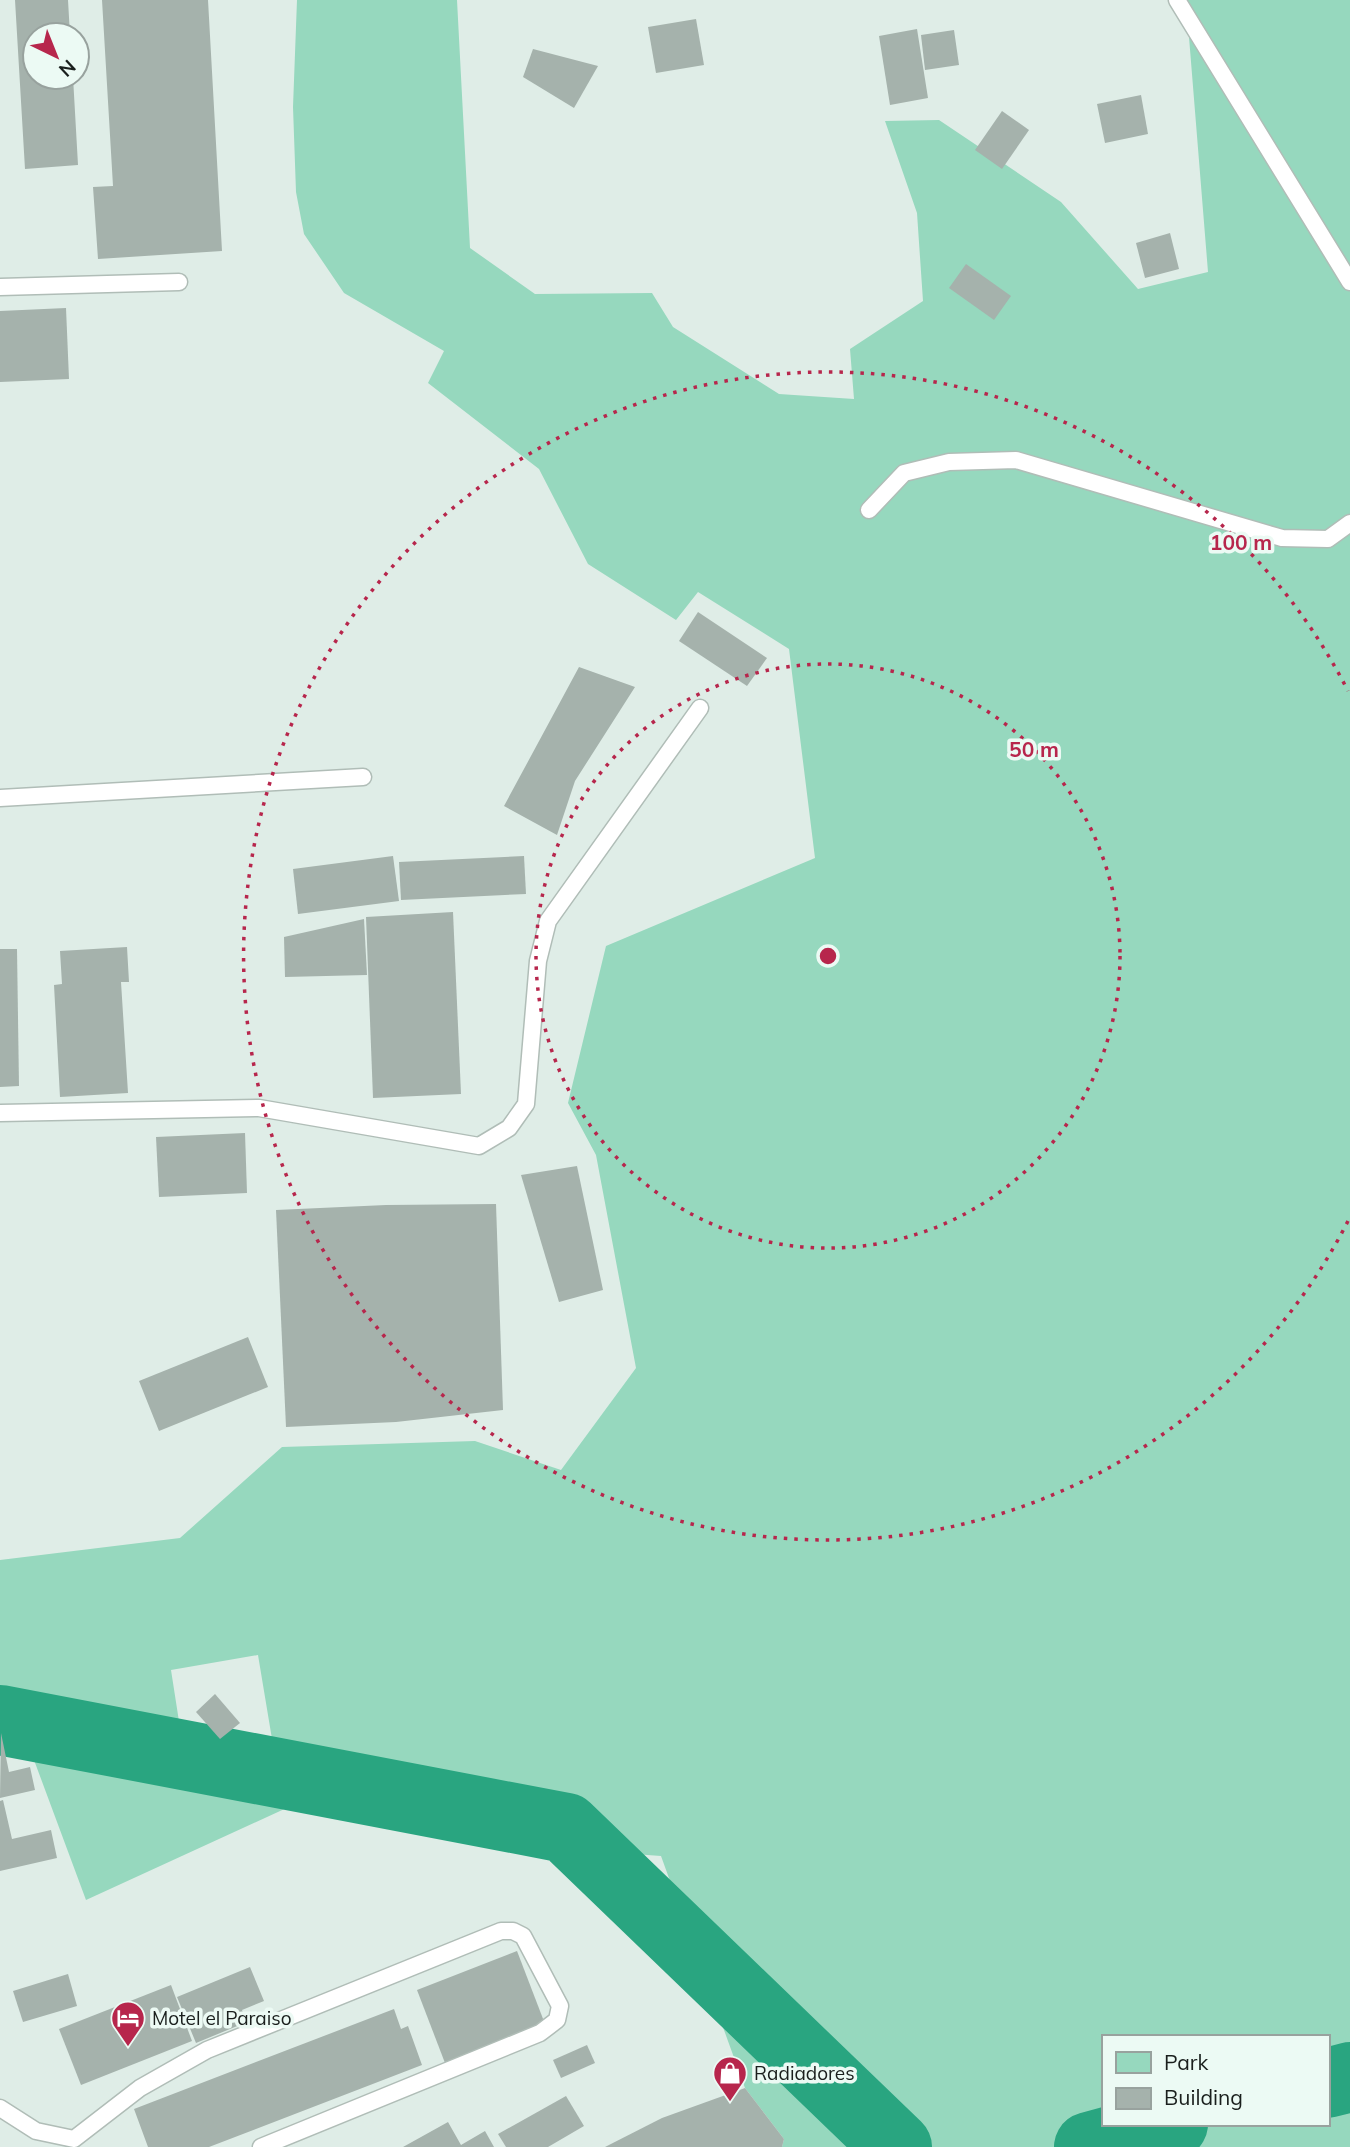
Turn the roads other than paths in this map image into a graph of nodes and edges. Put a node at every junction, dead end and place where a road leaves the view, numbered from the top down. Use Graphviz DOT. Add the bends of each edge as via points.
graph roads {
  1 [pos="1177,0"];
  2 [pos="178,282"];
  3 [pos="1350,282"];
  4 [pos="0,287"];
  5 [pos="869,510"];
  6 [pos="1350,523"];
  7 [pos="700,708"];
  8 [pos="363,777"];
  9 [pos="0,797"];
  10 [pos="0,1113"];
  11 [pos="0,2108"];
  12 [pos="77,2143"];
  13 [pos="261,2147"];
  1 -- 3 [label="lane"];
  2 -- 4 [label="lane"];
  5 -- 6 [label="lane" via="904,473 949,462 1016,460 1282,538 1328,539"];
  7 -- 10 [label="lane" via="548,921 538,961 526,1104 509,1128 479,1146 260,1108"];
  8 -- 9 [label="lane"];
  11 -- 12 [label="lane" via="36,2131"];
  12 -- 13 [label="lane" via="140,2088 207,2050 501,1931 523,1936 560,2006 557,2020 540,2033"];
}
